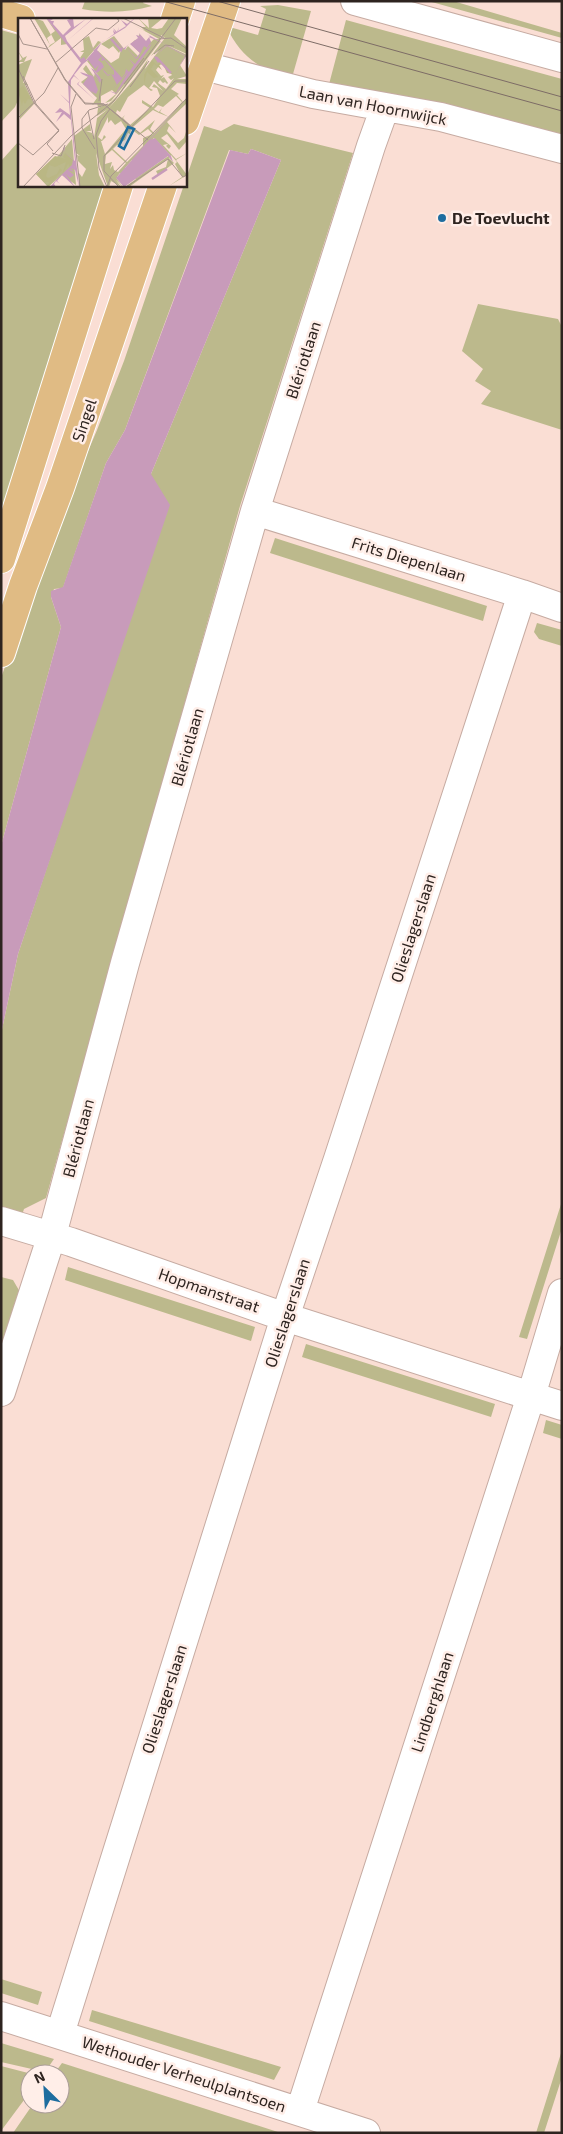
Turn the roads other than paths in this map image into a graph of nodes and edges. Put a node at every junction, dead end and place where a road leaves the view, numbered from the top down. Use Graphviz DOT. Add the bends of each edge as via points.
graph roads {
  1 [pos="181,1"];
  2 [pos="226,1"];
  3 [pos="355,1"];
  4 [pos="1,13"];
  5 [pos="18,18"];
  6 [pos="175,18"];
  7 [pos="562,58"];
  8 [pos="194,63"];
  9 [pos="385,107"];
  10 [pos="186,115"];
  11 [pos="562,150"];
  12 [pos="119,186"];
  13 [pos="163,186"];
  14 [pos="255,511"];
  15 [pos="1,559"];
  16 [pos="522,594"];
  17 [pos="562,608"];
  18 [pos="1,653"];
  19 [pos="1,1221"];
  20 [pos="52,1235"];
  21 [pos="562,1293"];
  22 [pos="285,1317"];
  23 [pos="1,1392"];
  24 [pos="531,1396"];
  25 [pos="562,1406"];
  26 [pos="1,2016"];
  27 [pos="60,2034"];
  28 [pos="300,2111"];
  29 [pos="366,2133"];
  1 -- 6 [label="main road"];
  2 -- 8 [label="main road"];
  3 -- 7 [label="street"];
  4 -- 5 [label="main road"];
  8 -- 9 [label="street, Laan van Hoornwijck" via="313,94"];
  8 -- 10 [label="main road"];
  9 -- 11 [label="street, Laan van Hoornwijck" via="441,117"];
  9 -- 14 [label="street, Blériotlaan"];
  12 -- 15 [label="main road"];
  13 -- 18 [label="main road, Singel"];
  14 -- 16 [label="street, Frits Diepenlaan"];
  14 -- 20 [label="street, Blériotlaan" via="128,953"];
  16 -- 17 [label="street, Frits Diepenlaan"];
  16 -- 22 [label="street, Olieslagerslaan"];
  19 -- 20 [label="street, Hopmanstraat"];
  20 -- 22 [label="street, Hopmanstraat"];
  20 -- 23 [label="street, Blériotlaan"];
  21 -- 24 [label="street, Lindberghlaan"];
  22 -- 24 [label="street, Hopmanstraat"];
  22 -- 27 [label="street, Olieslagerslaan"];
  24 -- 25 [label="street, Hopmanstraat"];
  24 -- 28 [label="street, Lindberghlaan"];
  26 -- 27 [label="street, Wethouder Verheulplantsoen"];
  27 -- 28 [label="street, Wethouder Verheulplantsoen"];
  28 -- 29 [label="street, Wethouder Verheulplantsoen"];
}
